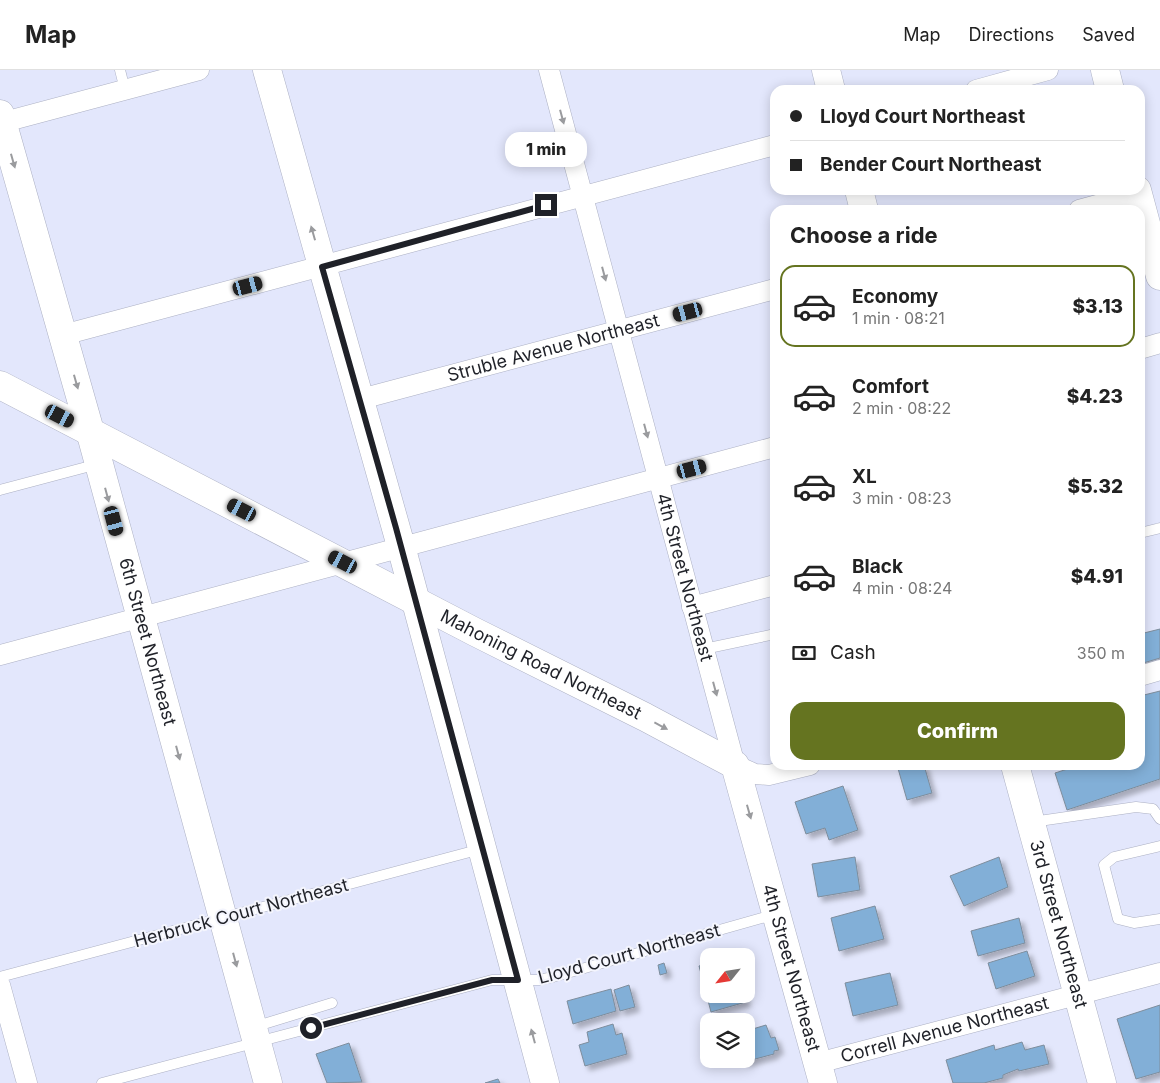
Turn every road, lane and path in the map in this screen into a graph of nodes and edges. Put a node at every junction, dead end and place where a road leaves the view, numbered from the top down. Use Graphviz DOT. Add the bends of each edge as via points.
graph roads {
  1 [pos="120,70"];
  2 [pos="199,70"];
  3 [pos="267,70"];
  4 [pos="549,70"];
  5 [pos="826,70"];
  6 [pos="1048,70"];
  7 [pos="1104,70"];
  8 [pos="830,85"];
  9 [pos="994,85"];
  10 [pos="1108,85"];
  11 [pos="125,90"];
  12 [pos="1,119"];
  13 [pos="770,146"];
  14 [pos="583,195"];
  15 [pos="1128,195"];
  16 [pos="1095,205"];
  17 [pos="1145,219"];
  18 [pos="322,267"];
  19 [pos="1160,276"];
  20 [pos="770,290"];
  21 [pos="619,330"];
  22 [pos="63,335"];
  23 [pos="1160,343"];
  24 [pos="1145,348"];
  25 [pos="0,385"];
  26 [pos="361,399"];
  27 [pos="90,431"];
  28 [pos="770,448"];
  29 [pos="99,464"];
  30 [pos="658,478"];
  31 [pos="0,490"];
  32 [pos="1160,528"];
  33 [pos="1145,532"];
  34 [pos="401,546"];
  35 [pos="343,562"];
  36 [pos="770,586"];
  37 [pos="415,600"];
  38 [pos="692,607"];
  39 [pos="141,616"];
  40 [pos="770,635"];
  41 [pos="704,649"];
  42 [pos="0,655"];
  43 [pos="1160,670"];
  44 [pos="1145,674"];
  45 [pos="736,765"];
  46 [pos="790,770"];
  47 [pos="1016,770"];
  48 [pos="1160,819"];
  49 [pos="1031,822"];
  50 [pos="1160,846"];
  51 [pos="482,849"];
  52 [pos="777,913"];
  53 [pos="223,918"];
  54 [pos="1160,919"];
  55 [pos="1160,973"];
  56 [pos="0,977"];
  57 [pos="518,980"];
  58 [pos="0,985"];
  59 [pos="1078,995"];
  60 [pos="332,1003"];
  61 [pos="255,1035"];
  62 [pos="820,1073"];
  63 [pos="27,1083"];
  64 [pos="102,1083"];
  65 [pos="268,1083"];
  66 [pos="545,1083"];
  67 [pos="1102,1083"];
  1 -- 11 [label="lane"];
  2 -- 11 [label="street"];
  18 -- 3 [label="main road, one-way"];
  4 -- 14 [label="street, 4th Street Northeast, one-way"];
  5 -- 8 [label="main road"];
  6 -- 9 [label="street"];
  7 -- 10 [label="main road"];
  11 -- 12 [label="street"];
  12 -- 22 [label="main road, 6th Street Northeast, one-way"];
  13 -- 14 [label="street"];
  14 -- 18 [label="street"];
  14 -- 21 [label="street, 4th Street Northeast, one-way"];
  15 -- 16 [label="street"];
  17 -- 19 [label="main road"];
  18 -- 22 [label="street"];
  18 -- 26 [label="main road"];
  20 -- 21 [label="street, Struble Avenue Northeast"];
  21 -- 26 [label="street, Struble Avenue Northeast"];
  21 -- 30 [label="street, 4th Street Northeast, one-way"];
  22 -- 27 [label="main road, 6th Street Northeast, one-way"];
  23 -- 24 [label="street"];
  25 -- 27 [label="main road, Mahoning Road Northeast"];
  26 -- 34 [label="main road"];
  27 -- 29 [label="main road, 6th Street Northeast"];
  27 -- 35 [label="main road, Mahoning Road Northeast"];
  28 -- 30 [label="street"];
  29 -- 31 [label="lane"];
  29 -- 39 [label="main road, 6th Street Northeast, one-way"];
  30 -- 34 [label="street"];
  30 -- 38 [label="street, 4th Street Northeast"];
  32 -- 33 [label="lane"];
  34 -- 35 [label="street"];
  34 -- 37 [label="main road"];
  35 -- 37 [label="main road, Mahoning Road Northeast"];
  35 -- 39 [label="street"];
  36 -- 38 [label="street"];
  37 -- 45 [label="main road, Mahoning Road Northeast, one-way"];
  37 -- 51 [label="main road"];
  38 -- 41 [label="street, 4th Street Northeast"];
  39 -- 42 [label="street"];
  39 -- 53 [label="main road, 6th Street Northeast, one-way"];
  40 -- 41 [label="lane"];
  41 -- 45 [label="street, 4th Street Northeast, one-way"];
  43 -- 44 [label="street"];
  45 -- 46 [label="street" via="755,774 769,775"];
  45 -- 52 [label="main road, 4th Street Northeast, one-way"];
  47 -- 49 [label="main road, 3rd Street Northeast"];
  48 -- 49 [label="lane" via="1153,809 1136,807"];
  49 -- 59 [label="main road, 3rd Street Northeast"];
  50 -- 54 [label="lane" via="1114,857 1104,865 1118,919 1134,923"];
  51 -- 53 [label="lane, Herbruck Court Northeast"];
  51 -- 57 [label="main road"];
  52 -- 57 [label="lane, Lloyd Court Northeast" via="553,977"];
  52 -- 62 [label="main road, 4th Street Northeast"];
  53 -- 56 [label="lane, Herbruck Court Northeast"];
  53 -- 61 [label="main road, 6th Street Northeast, one-way"];
  55 -- 59 [label="street, Correll Avenue Northeast"];
  57 -- 61 [label="lane, Lloyd Court Northeast" via="492,980"];
  66 -- 57 [label="main road, one-way"];
  58 -- 63 [label="street"];
  59 -- 62 [label="street, Correll Avenue Northeast"];
  59 -- 67 [label="main road, 3rd Street Northeast"];
  60 -- 61 [label="lane"];
  61 -- 64 [label="lane, Lloyd Court Northeast"];
  61 -- 65 [label="main road, 6th Street Northeast"];
}
